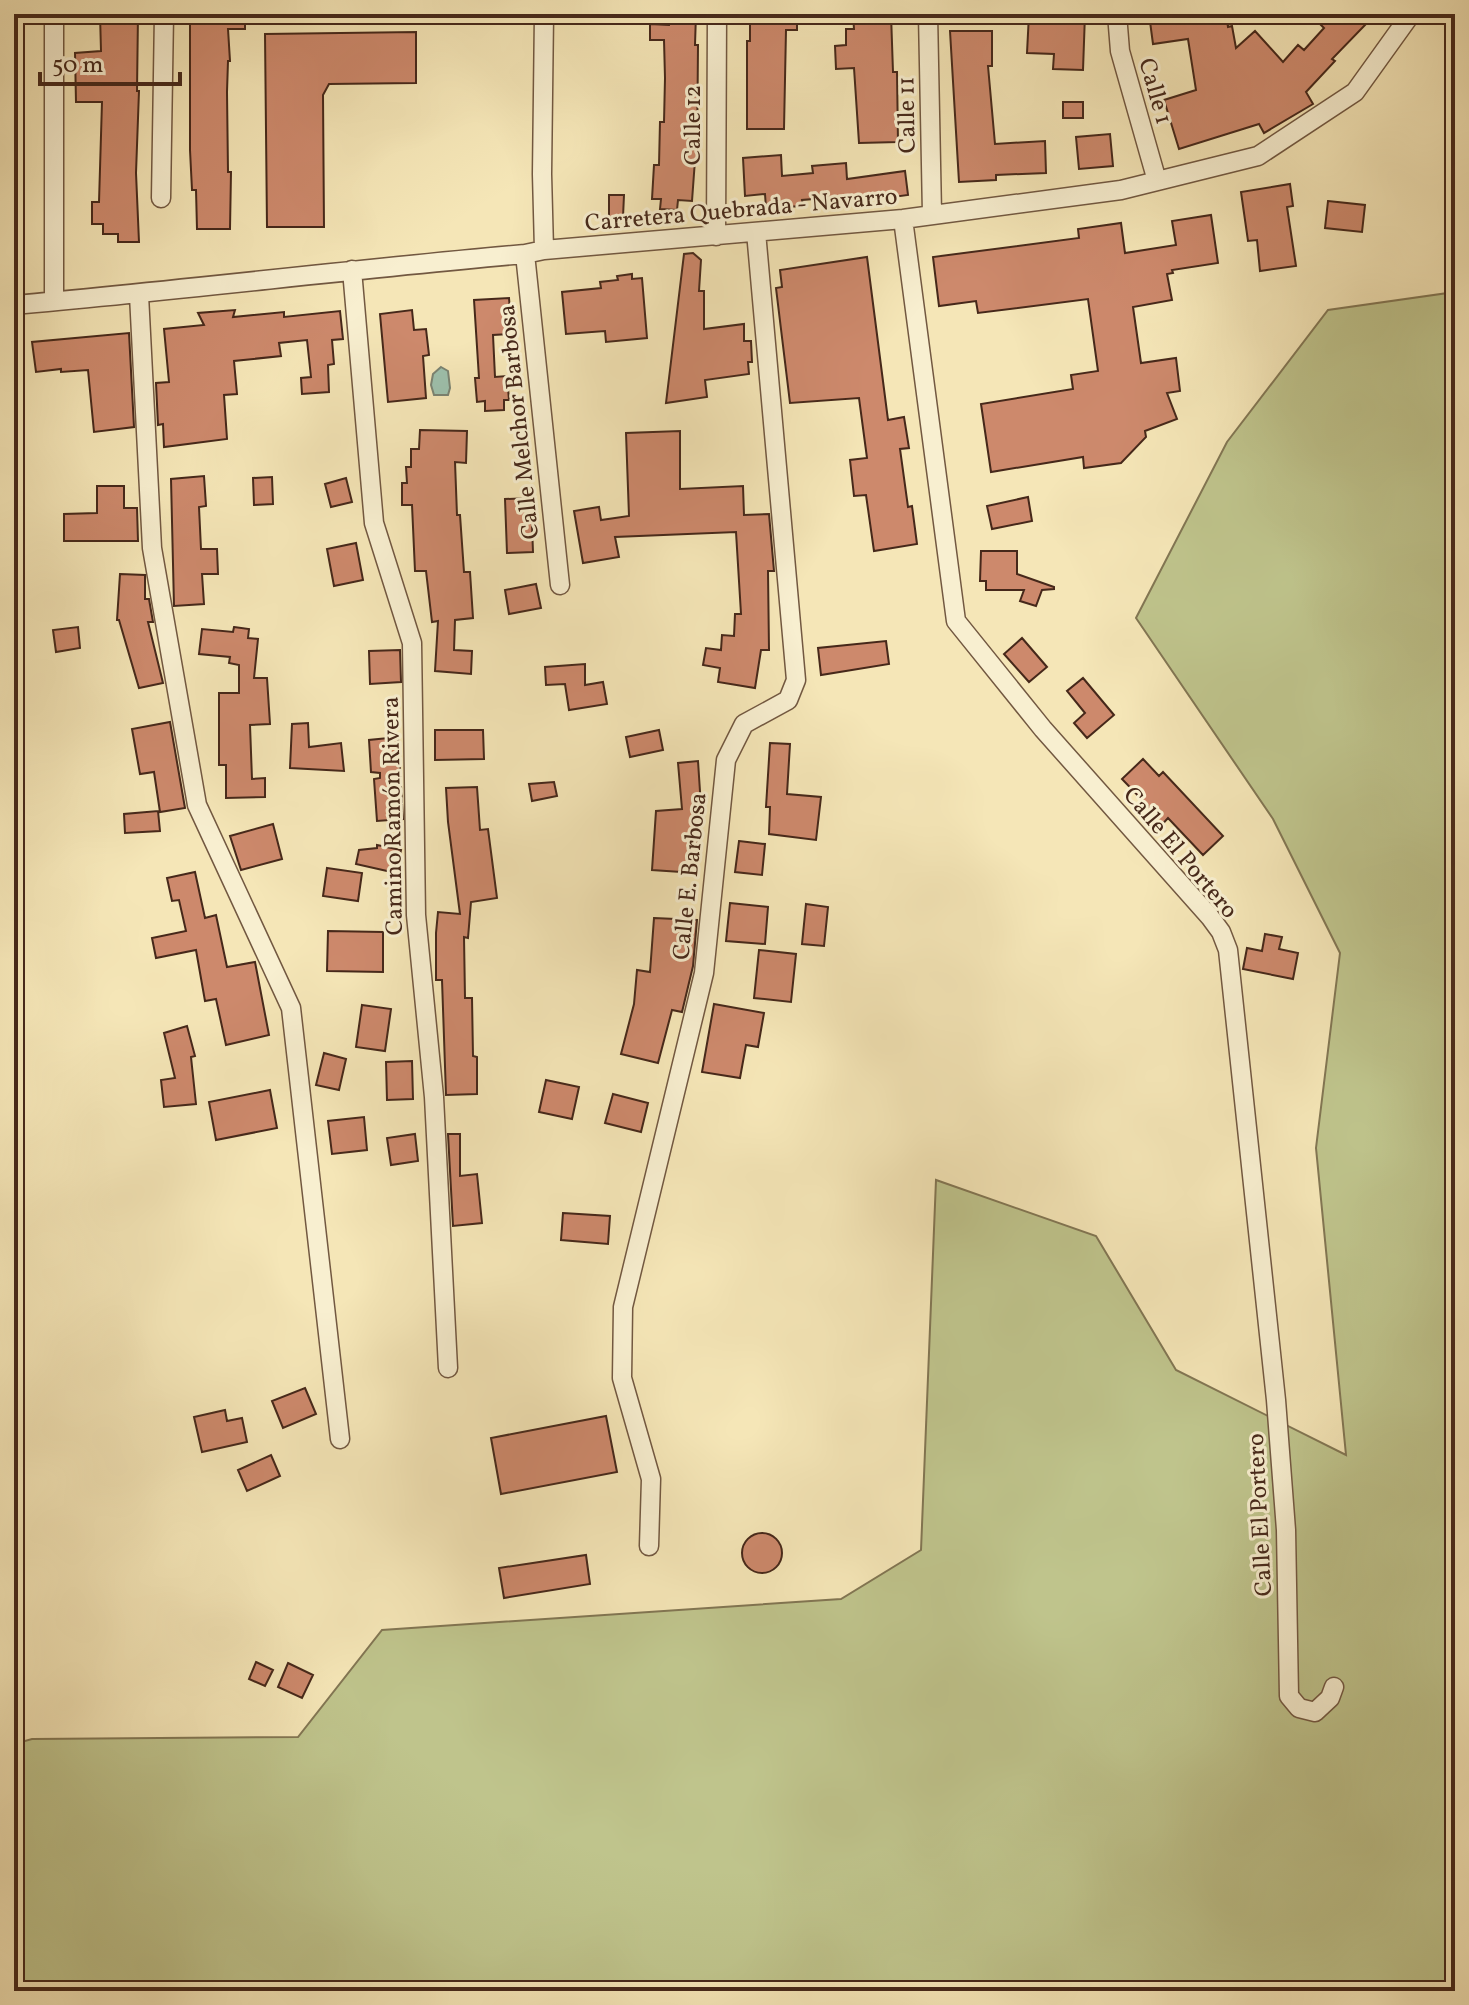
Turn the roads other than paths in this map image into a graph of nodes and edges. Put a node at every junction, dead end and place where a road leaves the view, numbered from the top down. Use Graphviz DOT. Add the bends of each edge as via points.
graph roads {
  1 [pos="54,14"];
  2 [pos="164,14"];
  3 [pos="544,14"];
  4 [pos="717,14"];
  5 [pos="928,14"];
  6 [pos="1117,14"];
  7 [pos="1411,14"];
  8 [pos="1157,181"];
  9 [pos="161,198"];
  10 [pos="932,214"];
  11 [pos="903,219"];
  12 [pos="756,232"];
  13 [pos="716,236"];
  14 [pos="544,250"];
  15 [pos="525,254"];
  16 [pos="352,270"];
  17 [pos="139,295"];
  18 [pos="54,301"];
  19 [pos="14,305"];
  20 [pos="560,585"];
  21 [pos="448,1368"];
  22 [pos="340,1439"];
  23 [pos="649,1546"];
  24 [pos="1334,1687"];
  1 -- 18 [label="street"];
  2 -- 9 [label="street"];
  3 -- 14 [label="street"];
  4 -- 13 [label="street, Calle 12"];
  5 -- 10 [label="street, Calle 11"];
  6 -- 8 [label="street, Calle 1" via="1120,51"];
  7 -- 8 [label="street, Carretera Quebrada - Navarro" via="1355,92 1302,129 1258,156"];
  8 -- 10 [label="street, Carretera Quebrada - Navarro"];
  10 -- 11 [label="street, Carretera Quebrada - Navarro"];
  11 -- 12 [label="street, Carretera Quebrada - Navarro"];
  11 -- 24 [label="street, Calle El Portero" via="956,621 1043,729 1210,917 1228,950 1276,1400 1286,1530 1289,1696 1299,1708 1315,1712"];
  12 -- 13 [label="street, Carretera Quebrada - Navarro"];
  12 -- 23 [label="street, Calle E. Barbosa" via="796,680 788,700 744,724 726,760 704,973 623,1307 622,1378 651,1479"];
  13 -- 14 [label="street, Carretera Quebrada - Navarro"];
  14 -- 15 [label="street, Carretera Quebrada - Navarro"];
  15 -- 16 [label="street, Carretera Quebrada - Navarro"];
  15 -- 20 [label="street, Calle Melchor Barbosa"];
  16 -- 17 [label="street, Carretera Quebrada - Navarro"];
  16 -- 21 [label="street, Camino Ramón Rivera" via="374,523 412,643 416,915 435,1111"];
  17 -- 18 [label="street, Carretera Quebrada - Navarro"];
  17 -- 22 [label="street" via="157,578 197,805 291,1008"];
  18 -- 19 [label="street, Carretera Quebrada - Navarro"];
}
